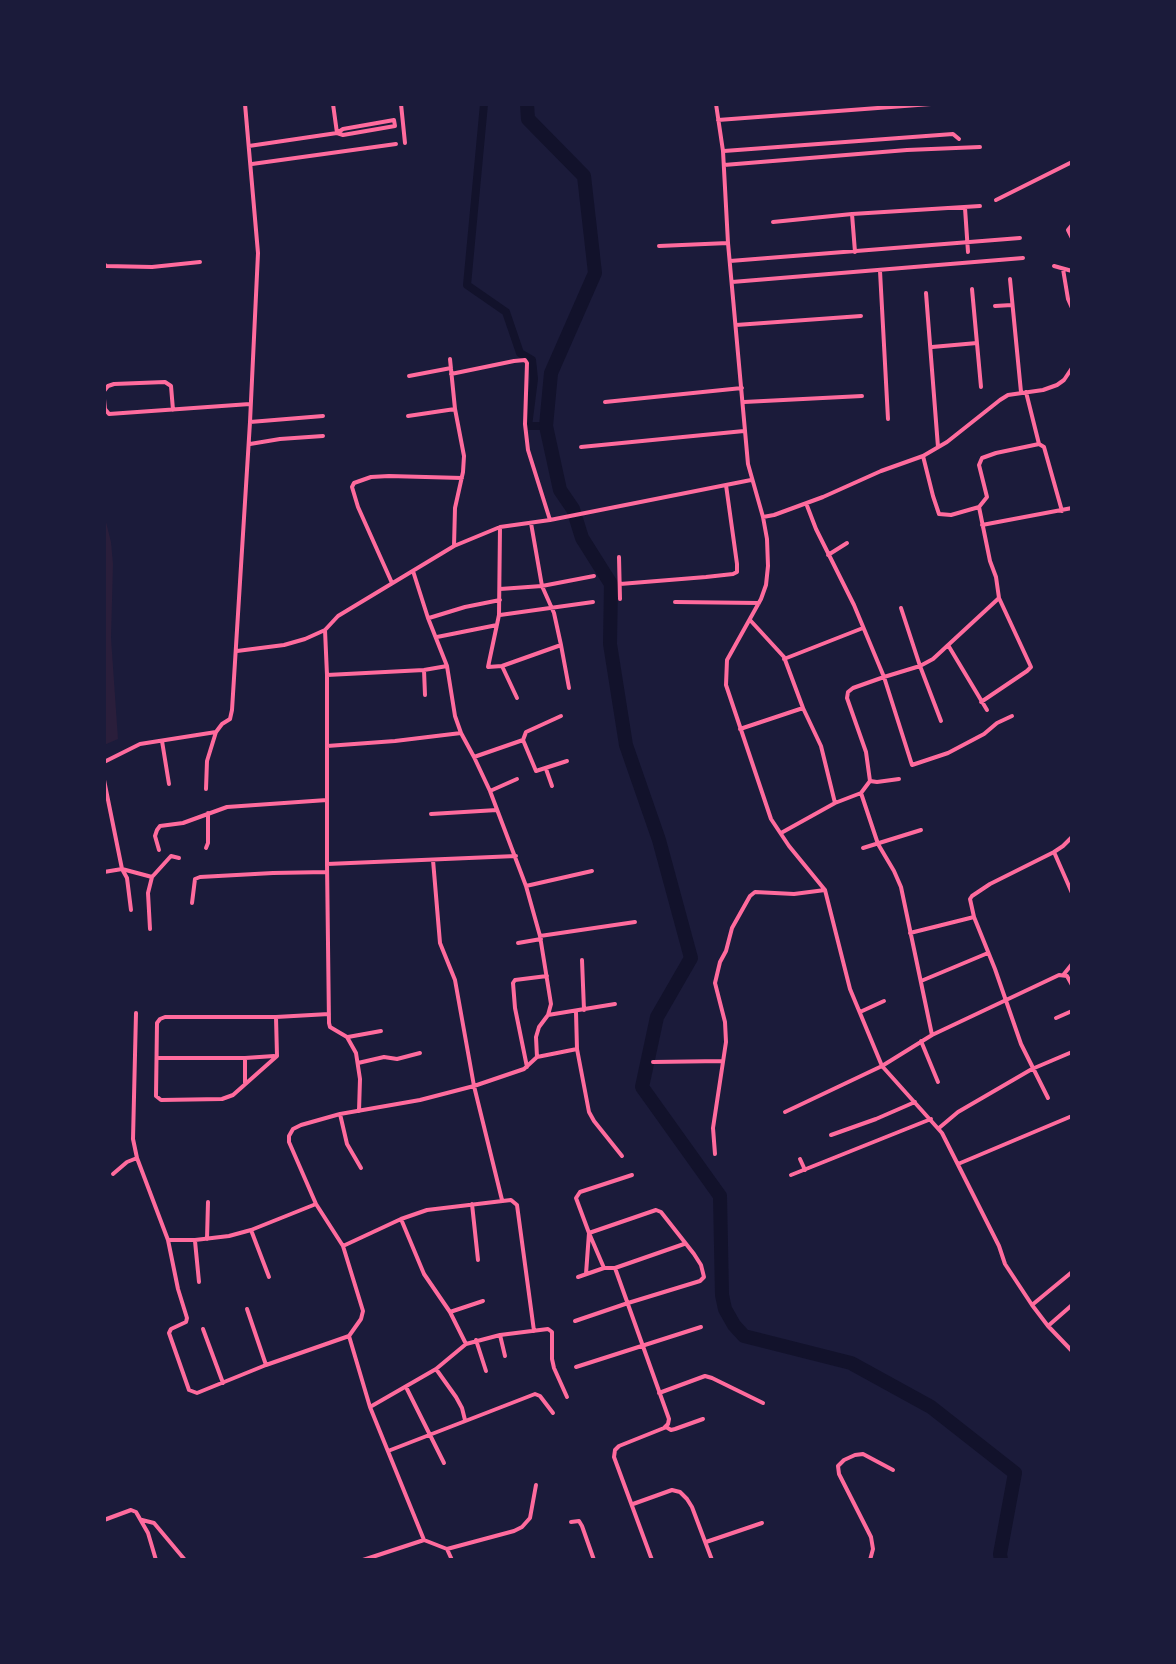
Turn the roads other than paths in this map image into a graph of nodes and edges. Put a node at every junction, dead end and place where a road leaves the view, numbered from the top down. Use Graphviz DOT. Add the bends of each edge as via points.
graph roads {
  1 [pos="245,104"];
  2 [pos="333,104"];
  3 [pos="401,104"];
  4 [pos="716,104"];
  5 [pos="931,104"];
  6 [pos="857,107"];
  7 [pos="718,120"];
  8 [pos="337,133"];
  9 [pos="959,139"];
  10 [pos="405,143"];
  11 [pos="396,144"];
  12 [pos="249,146"];
  13 [pos="980,147"];
  14 [pos="723,151"];
  15 [pos="1072,162"];
  16 [pos="251,164"];
  17 [pos="724,165"];
  18 [pos="996,200"];
  19 [pos="980,206"];
  20 [pos="965,208"];
  21 [pos="852,214"];
  22 [pos="773,222"];
  23 [pos="1072,225"];
  24 [pos="1020,238"];
  25 [pos="1072,238"];
  26 [pos="728,243"];
  27 [pos="967,243"];
  28 [pos="659,246"];
  29 [pos="855,252"];
  30 [pos="968,252"];
  31 [pos="1023,258"];
  32 [pos="730,261"];
  33 [pos="200,262"];
  34 [pos="104,264"];
  35 [pos="1054,266"];
  36 [pos="1063,269"];
  37 [pos="880,271"];
  38 [pos="1072,271"];
  39 [pos="1010,279"];
  40 [pos="732,282"];
  41 [pos="972,289"];
  42 [pos="926,293"];
  43 [pos="1012,305"];
  44 [pos="995,306"];
  45 [pos="1072,308"];
  46 [pos="861,316"];
  47 [pos="736,325"];
  48 [pos="977,343"];
  49 [pos="932,347"];
  50 [pos="450,359"];
  51 [pos="1072,368"];
  52 [pos="451,371"];
  53 [pos="409,376"];
  54 [pos="981,387"];
  55 [pos="742,388"];
  56 [pos="104,391"];
  57 [pos="1023,393"];
  58 [pos="862,396"];
  59 [pos="104,399"];
  60 [pos="605,402"];
  61 [pos="744,402"];
  62 [pos="250,404"];
  63 [pos="455,409"];
  64 [pos="173,410"];
  65 [pos="323,416"];
  66 [pos="408,416"];
  67 [pos="888,419"];
  68 [pos="250,422"];
  69 [pos="744,431"];
  70 [pos="323,436"];
  71 [pos="1039,444"];
  72 [pos="249,445"];
  73 [pos="581,447"];
  74 [pos="938,447"];
  75 [pos="923,456"];
  76 [pos="462,478"];
  77 [pos="751,480"];
  78 [pos="726,485"];
  79 [pos="806,503"];
  80 [pos="979,507"];
  81 [pos="1072,508"];
  82 [pos="1062,511"];
  83 [pos="763,517"];
  84 [pos="550,520"];
  85 [pos="531,523"];
  86 [pos="982,525"];
  87 [pos="500,527"];
  88 [pos="847,543"];
  89 [pos="454,546"];
  90 [pos="828,555"];
  91 [pos="619,557"];
  92 [pos="413,571"];
  93 [pos="594,576"];
  94 [pos="392,583"];
  95 [pos="620,584"];
  96 [pos="542,586"];
  97 [pos="500,589"];
  98 [pos="999,598"];
  99 [pos="620,599"];
  100 [pos="500,600"];
  101 [pos="593,602"];
  102 [pos="675,602"];
  103 [pos="759,603"];
  104 [pos="552,608"];
  105 [pos="901,608"];
  106 [pos="499,615"];
  107 [pos="428,618"];
  108 [pos="750,620"];
  109 [pos="497,625"];
  110 [pos="863,628"];
  111 [pos="325,630"];
  112 [pos="436,637"];
  113 [pos="561,645"];
  114 [pos="948,645"];
  115 [pos="237,651"];
  116 [pos="784,659"];
  117 [pos="447,666"];
  118 [pos="502,666"];
  119 [pos="920,666"];
  120 [pos="424,670"];
  121 [pos="327,675"];
  122 [pos="884,677"];
  123 [pos="569,688"];
  124 [pos="425,695"];
  125 [pos="517,698"];
  126 [pos="981,702"];
  127 [pos="803,708"];
  128 [pos="987,710"];
  129 [pos="561,716"];
  130 [pos="1012,716"];
  131 [pos="941,721"];
  132 [pos="740,729"];
  133 [pos="216,732"];
  134 [pos="461,733"];
  135 [pos="523,740"];
  136 [pos="162,741"];
  137 [pos="327,746"];
  138 [pos="474,757"];
  139 [pos="567,761"];
  140 [pos="104,762"];
  141 [pos="546,769"];
  142 [pos="517,779"];
  143 [pos="899,779"];
  144 [pos="104,780"];
  145 [pos="870,781"];
  146 [pos="169,784"];
  147 [pos="552,786"];
  148 [pos="206,789"];
  149 [pos="490,791"];
  150 [pos="861,793"];
  151 [pos="327,800"];
  152 [pos="835,803"];
  153 [pos="497,810"];
  154 [pos="208,813"];
  155 [pos="431,814"];
  156 [pos="921,830"];
  157 [pos="780,834"];
  158 [pos="1072,837"];
  159 [pos="878,844"];
  160 [pos="206,848"];
  161 [pos="863,848"];
  162 [pos="159,850"];
  163 [pos="1054,852"];
  164 [pos="516,856"];
  165 [pos="179,858"];
  166 [pos="433,860"];
  167 [pos="327,864"];
  168 [pos="122,869"];
  169 [pos="592,871"];
  170 [pos="104,872"];
  171 [pos="327,872"];
  172 [pos="152,877"];
  173 [pos="526,886"];
  174 [pos="825,890"];
  175 [pos="1072,893"];
  176 [pos="192,903"];
  177 [pos="131,910"];
  178 [pos="974,917"];
  179 [pos="635,922"];
  180 [pos="150,929"];
  181 [pos="910,933"];
  182 [pos="540,938"];
  183 [pos="518,943"];
  184 [pos="988,953"];
  185 [pos="582,960"];
  186 [pos="1072,964"];
  187 [pos="1064,974"];
  188 [pos="547,976"];
  189 [pos="921,981"];
  190 [pos="1072,985"];
  191 [pos="884,1001"];
  192 [pos="1006,1001"];
  193 [pos="615,1004"];
  194 [pos="584,1010"];
  195 [pos="1072,1011"];
  196 [pos="576,1012"];
  197 [pos="860,1012"];
  198 [pos="136,1013"];
  199 [pos="329,1014"];
  200 [pos="548,1015"];
  201 [pos="276,1017"];
  202 [pos="1056,1018"];
  203 [pos="381,1031"];
  204 [pos="932,1035"];
  205 [pos="347,1037"];
  206 [pos="921,1041"];
  207 [pos="577,1049"];
  208 [pos="1072,1052"];
  209 [pos="420,1053"];
  210 [pos="277,1056"];
  211 [pos="537,1057"];
  212 [pos="158,1058"];
  213 [pos="245,1058"];
  214 [pos="723,1061"];
  215 [pos="653,1062"];
  216 [pos="358,1063"];
  217 [pos="882,1066"];
  218 [pos="527,1067"];
  219 [pos="1032,1069"];
  220 [pos="938,1082"];
  221 [pos="245,1084"];
  222 [pos="474,1086"];
  223 [pos="1048,1098"];
  224 [pos="915,1102"];
  225 [pos="359,1111"];
  226 [pos="785,1112"];
  227 [pos="340,1114"];
  228 [pos="1072,1116"];
  229 [pos="931,1119"];
  230 [pos="939,1128"];
  231 [pos="831,1135"];
  232 [pos="715,1154"];
  233 [pos="622,1156"];
  234 [pos="137,1158"];
  235 [pos="800,1159"];
  236 [pos="958,1164"];
  237 [pos="361,1168"];
  238 [pos="805,1170"];
  239 [pos="113,1174"];
  240 [pos="632,1175"];
  241 [pos="791,1175"];
  242 [pos="502,1200"];
  243 [pos="208,1202"];
  244 [pos="316,1204"];
  245 [pos="472,1204"];
  246 [pos="401,1219"];
  247 [pos="251,1230"];
  248 [pos="589,1233"];
  249 [pos="207,1239"];
  250 [pos="168,1240"];
  251 [pos="195,1240"];
  252 [pos="685,1244"];
  253 [pos="343,1246"];
  254 [pos="478,1260"];
  255 [pos="604,1268"];
  256 [pos="615,1268"];
  257 [pos="1072,1272"];
  258 [pos="586,1274"];
  259 [pos="269,1277"];
  260 [pos="578,1277"];
  261 [pos="199,1282"];
  262 [pos="483,1301"];
  263 [pos="628,1303"];
  264 [pos="1032,1305"];
  265 [pos="1072,1305"];
  266 [pos="247,1309"];
  267 [pos="450,1312"];
  268 [pos="575,1321"];
  269 [pos="1048,1326"];
  270 [pos="701,1327"];
  271 [pos="203,1329"];
  272 [pos="534,1331"];
  273 [pos="500,1335"];
  274 [pos="349,1336"];
  275 [pos="476,1340"];
  276 [pos="466,1344"];
  277 [pos="642,1345"];
  278 [pos="1072,1351"];
  279 [pos="505,1356"];
  280 [pos="266,1365"];
  281 [pos="576,1367"];
  282 [pos="436,1369"];
  283 [pos="486,1371"];
  284 [pos="223,1383"];
  285 [pos="406,1387"];
  286 [pos="659,1393"];
  287 [pos="567,1397"];
  288 [pos="763,1403"];
  289 [pos="370,1407"];
  290 [pos="553,1413"];
  291 [pos="703,1419"];
  292 [pos="465,1420"];
  293 [pos="666,1427"];
  294 [pos="430,1436"];
  295 [pos="388,1451"];
  296 [pos="444,1463"];
  297 [pos="893,1470"];
  298 [pos="536,1485"];
  299 [pos="632,1504"];
  300 [pos="104,1520"];
  301 [pos="142,1520"];
  302 [pos="571,1522"];
  303 [pos="762,1523"];
  304 [pos="424,1540"];
  305 [pos="706,1542"];
  306 [pos="447,1549"];
  307 [pos="156,1560"];
  308 [pos="185,1560"];
  309 [pos="363,1560"];
  310 [pos="452,1560"];
  311 [pos="594,1560"];
  312 [pos="652,1560"];
  313 [pos="712,1560"];
  314 [pos="870,1560"];
  1 -- 12 [label="street"];
  2 -- 8 [label="street"];
  3 -- 10 [label="street"];
  4 -- 7 [label="street"];
  5 -- 6 [label="street"];
  6 -- 7 [label="street"];
  7 -- 14 [label="street"];
  8 -- 8 [label="street" via="395,126 394,120 343,129"];
  8 -- 12 [label="street"];
  9 -- 14 [label="street" via="953,134"];
  11 -- 16 [label="street"];
  12 -- 16 [label="street"];
  13 -- 17 [label="street"];
  14 -- 17 [label="street"];
  15 -- 18 [label="street"];
  16 -- 62 [label="street" via="258,253"];
  17 -- 26 [label="street"];
  19 -- 20 [label="street"];
  20 -- 21 [label="street"];
  20 -- 27 [label="street"];
  21 -- 22 [label="street"];
  21 -- 29 [label="street"];
  23 -- 25 [label="street"];
  24 -- 27 [label="street"];
  26 -- 28 [label="street"];
  26 -- 32 [label="street"];
  27 -- 29 [label="street"];
  27 -- 30 [label="street"];
  29 -- 32 [label="street"];
  31 -- 37 [label="street"];
  32 -- 40 [label="street"];
  33 -- 34 [label="street"];
  35 -- 36 [label="street"];
  36 -- 38 [label="street"];
  36 -- 45 [label="street"];
  37 -- 40 [label="street"];
  37 -- 67 [label="street"];
  39 -- 43 [label="street"];
  40 -- 47 [label="street"];
  41 -- 48 [label="street"];
  42 -- 49 [label="street"];
  43 -- 44 [label="street"];
  43 -- 57 [label="street"];
  46 -- 47 [label="street"];
  47 -- 55 [label="street"];
  48 -- 49 [label="street"];
  48 -- 54 [label="street"];
  49 -- 74 [label="street"];
  50 -- 52 [label="street"];
  51 -- 57 [label="street" via="1057,385"];
  52 -- 53 [label="street"];
  52 -- 63 [label="street"];
  52 -- 84 [label="street" via="527,363 528,450"];
  55 -- 60 [label="street"];
  55 -- 61 [label="street"];
  56 -- 64 [label="street" via="114,384 168,383"];
  57 -- 71 [label="street"];
  57 -- 74 [label="street" via="1000,400"];
  58 -- 61 [label="street"];
  59 -- 64 [label="street" via="109,414"];
  61 -- 69 [label="street"];
  62 -- 64 [label="street"];
  62 -- 68 [label="street"];
  63 -- 66 [label="street"];
  63 -- 76 [label="street" via="464,456"];
  65 -- 68 [label="street"];
  68 -- 72 [label="street"];
  69 -- 73 [label="street"];
  69 -- 77 [label="street"];
  70 -- 72 [label="street"];
  71 -- 80 [label="street" via="982,458 987,497"];
  71 -- 82 [label="street"];
  72 -- 115 [label="street"];
  74 -- 75 [label="street"];
  75 -- 79 [label="street"];
  75 -- 80 [label="street" via="939,514"];
  76 -- 89 [label="street"];
  76 -- 94 [label="street" via="389,476 354,483 358,507"];
  77 -- 78 [label="street"];
  77 -- 83 [label="street"];
  78 -- 84 [label="street"];
  78 -- 95 [label="street" via="737,572"];
  79 -- 83 [label="street"];
  79 -- 90 [label="street"];
  80 -- 86 [label="street"];
  81 -- 82 [label="street"];
  82 -- 86 [label="street"];
  83 -- 103 [label="street" via="768,566"];
  84 -- 85 [label="street"];
  85 -- 87 [label="street"];
  85 -- 96 [label="street"];
  86 -- 98 [label="street"];
  87 -- 89 [label="street"];
  87 -- 97 [label="street"];
  88 -- 90 [label="street"];
  89 -- 92 [label="street"];
  90 -- 110 [label="street"];
  91 -- 95 [label="street"];
  92 -- 94 [label="street"];
  92 -- 107 [label="street"];
  93 -- 96 [label="street"];
  94 -- 111 [label="street"];
  95 -- 99 [label="street"];
  96 -- 97 [label="street"];
  96 -- 104 [label="street"];
  97 -- 100 [label="street"];
  98 -- 114 [label="street"];
  98 -- 126 [label="street" via="1031,667"];
  100 -- 106 [label="street"];
  100 -- 107 [label="street"];
  101 -- 104 [label="street"];
  102 -- 103 [label="street"];
  103 -- 108 [label="street"];
  104 -- 106 [label="street"];
  104 -- 113 [label="street"];
  105 -- 119 [label="street"];
  106 -- 109 [label="street"];
  107 -- 112 [label="street"];
  108 -- 116 [label="street"];
  108 -- 132 [label="street" via="727,660 726,685"];
  109 -- 112 [label="street"];
  109 -- 118 [label="street" via="487,665"];
  110 -- 116 [label="street"];
  110 -- 122 [label="street"];
  111 -- 115 [label="street" via="284,645"];
  111 -- 121 [label="street"];
  112 -- 117 [label="street"];
  113 -- 118 [label="street"];
  113 -- 123 [label="street"];
  114 -- 119 [label="street"];
  114 -- 126 [label="street"];
  115 -- 133 [label="street" via="230,719"];
  116 -- 127 [label="street"];
  117 -- 120 [label="street"];
  117 -- 134 [label="street"];
  118 -- 125 [label="street"];
  119 -- 122 [label="street"];
  119 -- 131 [label="street"];
  120 -- 121 [label="street"];
  120 -- 124 [label="street"];
  121 -- 137 [label="street"];
  122 -- 130 [label="street" via="912,765 948,753"];
  122 -- 145 [label="street" via="847,694"];
  126 -- 128 [label="street"];
  127 -- 132 [label="street"];
  127 -- 152 [label="street" via="821,746"];
  129 -- 135 [label="street" via="526,732"];
  132 -- 157 [label="street"];
  133 -- 136 [label="street"];
  133 -- 148 [label="street"];
  134 -- 137 [label="street"];
  134 -- 138 [label="street"];
  135 -- 138 [label="street"];
  135 -- 141 [label="street" via="535,771"];
  136 -- 140 [label="street" via="140,744"];
  136 -- 146 [label="street"];
  137 -- 151 [label="street"];
  138 -- 149 [label="street"];
  139 -- 141 [label="street"];
  141 -- 147 [label="street"];
  142 -- 149 [label="street"];
  143 -- 145 [label="street"];
  144 -- 168 [label="street"];
  145 -- 150 [label="street"];
  149 -- 153 [label="street"];
  150 -- 152 [label="street"];
  150 -- 159 [label="street"];
  151 -- 154 [label="street"];
  151 -- 167 [label="street"];
  152 -- 157 [label="street"];
  153 -- 155 [label="street"];
  153 -- 164 [label="street"];
  154 -- 160 [label="street"];
  154 -- 162 [label="street" via="160,826 155,836"];
  156 -- 159 [label="street"];
  157 -- 174 [label="street"];
  158 -- 163 [label="street"];
  159 -- 161 [label="street"];
  159 -- 181 [label="street" via="901,887"];
  163 -- 175 [label="street"];
  163 -- 178 [label="street" via="972,896"];
  164 -- 166 [label="street"];
  164 -- 173 [label="street"];
  165 -- 172 [label="street" via="171,856"];
  166 -- 167 [label="street"];
  166 -- 222 [label="street" via="440,943 455,980"];
  167 -- 171 [label="street"];
  168 -- 170 [label="street"];
  168 -- 172 [label="street"];
  168 -- 177 [label="street"];
  169 -- 173 [label="street"];
  171 -- 176 [label="street" via="200,877 195,879"];
  171 -- 199 [label="street"];
  172 -- 180 [label="street"];
  173 -- 182 [label="street"];
  174 -- 197 [label="street"];
  174 -- 214 [label="street" via="750,896 717,973 725,1022"];
  178 -- 181 [label="street"];
  178 -- 184 [label="street"];
  179 -- 182 [label="street"];
  181 -- 189 [label="street"];
  182 -- 183 [label="street"];
  182 -- 188 [label="street"];
  184 -- 189 [label="street"];
  184 -- 192 [label="street"];
  185 -- 194 [label="street"];
  186 -- 187 [label="street"];
  187 -- 190 [label="street"];
  187 -- 192 [label="street"];
  188 -- 200 [label="street"];
  188 -- 218 [label="street" via="513,983"];
  189 -- 204 [label="street"];
  191 -- 197 [label="street"];
  192 -- 204 [label="street"];
  192 -- 219 [label="street"];
  193 -- 194 [label="street"];
  194 -- 196 [label="street"];
  195 -- 202 [label="street"];
  196 -- 200 [label="street"];
  196 -- 207 [label="street"];
  197 -- 217 [label="street"];
  198 -- 234 [label="street"];
  199 -- 201 [label="street"];
  199 -- 205 [label="street" via="330,1027"];
  200 -- 211 [label="street" via="537,1031"];
  201 -- 210 [label="street"];
  201 -- 212 [label="street" via="165,1017 157,1023"];
  203 -- 205 [label="street"];
  204 -- 206 [label="street"];
  205 -- 216 [label="street"];
  206 -- 217 [label="street"];
  206 -- 220 [label="street"];
  207 -- 211 [label="street"];
  207 -- 233 [label="street" via="589,1112"];
  208 -- 219 [label="street"];
  209 -- 216 [label="street"];
  210 -- 213 [label="street"];
  210 -- 221 [label="street"];
  211 -- 218 [label="street"];
  212 -- 213 [label="street"];
  212 -- 221 [label="street" via="156,1096 161,1100 222,1099"];
  213 -- 221 [label="street"];
  214 -- 215 [label="street"];
  214 -- 232 [label="street" via="713,1128"];
  216 -- 225 [label="street"];
  217 -- 224 [label="street"];
  217 -- 226 [label="street"];
  218 -- 222 [label="street"];
  219 -- 223 [label="street"];
  219 -- 230 [label="street"];
  222 -- 225 [label="street"];
  222 -- 242 [label="street"];
  224 -- 229 [label="street"];
  224 -- 231 [label="street"];
  225 -- 227 [label="street"];
  227 -- 237 [label="street" via="347,1144"];
  227 -- 244 [label="street" via="301,1125 289,1136"];
  228 -- 236 [label="street"];
  229 -- 230 [label="street"];
  229 -- 238 [label="street"];
  230 -- 236 [label="street"];
  234 -- 239 [label="street"];
  234 -- 250 [label="street"];
  235 -- 238 [label="street"];
  236 -- 264 [label="street" via="1005,1264"];
  238 -- 241 [label="street"];
  240 -- 248 [label="street" via="577,1194"];
  242 -- 245 [label="street"];
  242 -- 272 [label="street" via="517,1205"];
  243 -- 249 [label="street"];
  244 -- 247 [label="street"];
  244 -- 253 [label="street"];
  245 -- 246 [label="street"];
  245 -- 254 [label="street"];
  246 -- 253 [label="street"];
  246 -- 267 [label="street" via="419,1264"];
  247 -- 249 [label="street"];
  247 -- 259 [label="street"];
  248 -- 252 [label="street" via="656,1210"];
  248 -- 255 [label="street"];
  248 -- 258 [label="street"];
  249 -- 251 [label="street"];
  250 -- 251 [label="street"];
  250 -- 284 [label="street" via="187,1318 169,1333 187,1387 197,1393"];
  251 -- 261 [label="street"];
  252 -- 256 [label="street"];
  252 -- 263 [label="street" via="701,1265 703,1279"];
  253 -- 274 [label="street" via="363,1311"];
  255 -- 256 [label="street"];
  255 -- 258 [label="street"];
  256 -- 263 [label="street"];
  257 -- 264 [label="street"];
  258 -- 260 [label="street"];
  262 -- 267 [label="street"];
  263 -- 268 [label="street"];
  263 -- 277 [label="street"];
  264 -- 269 [label="street"];
  265 -- 269 [label="street"];
  266 -- 280 [label="street"];
  267 -- 276 [label="street"];
  269 -- 278 [label="street"];
  270 -- 277 [label="street"];
  271 -- 284 [label="street"];
  272 -- 273 [label="street"];
  272 -- 287 [label="street" via="552,1332 552,1359"];
  273 -- 275 [label="street"];
  273 -- 279 [label="street"];
  274 -- 280 [label="street"];
  274 -- 289 [label="street"];
  275 -- 276 [label="street"];
  275 -- 283 [label="street"];
  276 -- 282 [label="street"];
  277 -- 281 [label="street"];
  277 -- 286 [label="street"];
  280 -- 284 [label="street"];
  282 -- 285 [label="street"];
  282 -- 292 [label="street"];
  285 -- 289 [label="street"];
  285 -- 294 [label="street"];
  286 -- 288 [label="street" via="705,1376"];
  286 -- 293 [label="street" via="669,1419"];
  289 -- 295 [label="street"];
  290 -- 292 [label="street" via="535,1394"];
  291 -- 293 [label="street"];
  292 -- 294 [label="street"];
  293 -- 299 [label="street" via="615,1450"];
  294 -- 295 [label="street"];
  294 -- 296 [label="street"];
  295 -- 304 [label="street"];
  297 -- 314 [label="street" via="863,1454 838,1466 871,1537"];
  298 -- 306 [label="street" via="530,1518 522,1527"];
  299 -- 305 [label="street" via="676,1490 692,1507"];
  299 -- 312 [label="street"];
  300 -- 301 [label="street" via="131,1510"];
  301 -- 307 [label="street"];
  301 -- 308 [label="street" via="154,1523"];
  302 -- 311 [label="street" via="579,1521"];
  303 -- 305 [label="street"];
  304 -- 306 [label="street"];
  304 -- 309 [label="street"];
  305 -- 313 [label="street"];
  306 -- 310 [label="street"];
}
